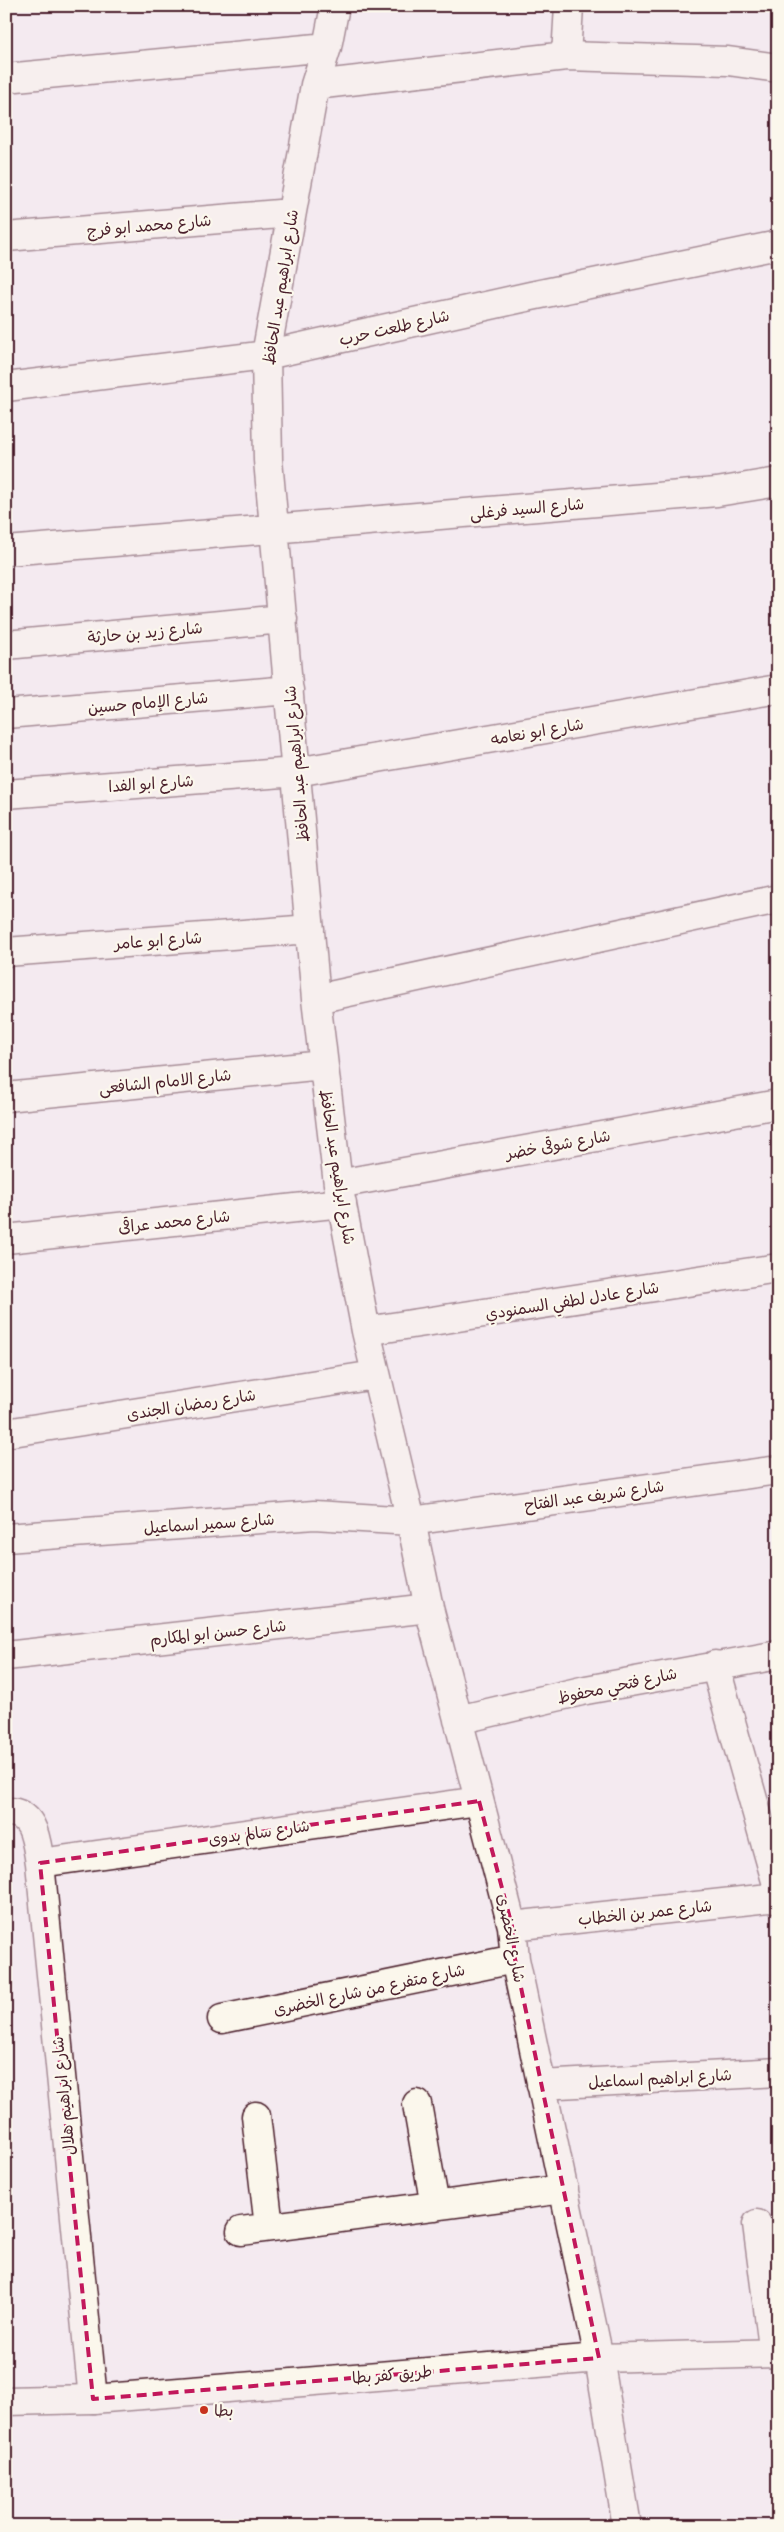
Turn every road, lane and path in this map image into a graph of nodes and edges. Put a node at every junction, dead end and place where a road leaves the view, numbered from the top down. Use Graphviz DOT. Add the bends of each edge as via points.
graph roads {
  1 [pos="335,6"];
  2 [pos="569,6"];
  3 [pos="327,47"];
  4 [pos="566,56"];
  5 [pos="778,68"];
  6 [pos="6,78"];
  7 [pos="315,85"];
  8 [pos="291,213"];
  9 [pos="6,237"];
  10 [pos="778,245"];
  11 [pos="266,355"];
  12 [pos="6,387"];
  13 [pos="778,482"];
  14 [pos="275,530"];
  15 [pos="6,551"];
  16 [pos="283,619"];
  17 [pos="6,645"];
  18 [pos="778,689"];
  19 [pos="289,690"];
  20 [pos="6,714"];
  21 [pos="296,772"];
  22 [pos="6,794"];
  23 [pos="778,899"];
  24 [pos="310,929"];
  25 [pos="6,952"];
  26 [pos="316,999"];
  27 [pos="323,1065"];
  28 [pos="6,1097"];
  29 [pos="778,1104"];
  30 [pos="340,1193"];
  31 [pos="6,1239"];
  32 [pos="778,1268"];
  33 [pos="366,1332"];
  34 [pos="376,1375"];
  35 [pos="6,1434"];
  36 [pos="778,1470"];
  37 [pos="411,1521"];
  38 [pos="6,1538"];
  39 [pos="429,1608"];
  40 [pos="778,1655"];
  41 [pos="6,1656"];
  42 [pos="715,1665"];
  43 [pos="458,1720"];
  44 [pos="479,1800"];
  45 [pos="6,1812"];
  46 [pos="40,1863"];
  47 [pos="778,1888"];
  48 [pos="778,1897"];
  49 [pos="512,1926"];
  50 [pos="515,1959"];
  51 [pos="222,2019"];
  52 [pos="778,2072"];
  53 [pos="541,2085"];
  54 [pos="417,2104"];
  55 [pos="256,2116"];
  56 [pos="564,2189"];
  57 [pos="435,2206"];
  58 [pos="756,2224"];
  59 [pos="270,2228"];
  60 [pos="241,2231"];
  61 [pos="776,2354"];
  62 [pos="599,2358"];
  63 [pos="93,2399"];
  64 [pos="6,2401"];
  65 [pos="627,2526"];
  1 -- 3 [label="street, شارع ابراهيم عبد الحافظ"];
  2 -- 4 [label="street"];
  3 -- 6 [label="street"];
  3 -- 7 [label="street, شارع ابراهيم عبد الحافظ"];
  4 -- 5 [label="street" via="728,62"];
  4 -- 7 [label="street"];
  7 -- 8 [label="street, شارع ابراهيم عبد الحافظ"];
  8 -- 9 [label="street, شارع محمد ابو فرج"];
  8 -- 11 [label="street, شارع ابراهيم عبد الحافظ"];
  10 -- 11 [label="street, شارع طلعت حرب"];
  11 -- 12 [label="street, شارع طلعت حرب"];
  11 -- 14 [label="street, شارع ابراهيم عبد الحافظ" via="268,460"];
  13 -- 14 [label="street, شارع السيد فرغلى" via="717,492"];
  14 -- 15 [label="street, شارع السيد فرغلى"];
  14 -- 16 [label="street, شارع ابراهيم عبد الحافظ"];
  16 -- 17 [label="street, شارع زيد بن حارثة"];
  16 -- 19 [label="street, شارع ابراهيم عبد الحافظ"];
  18 -- 21 [label="street, شارع ابو نعامه"];
  19 -- 20 [label="street, شارع الإمام حسين"];
  19 -- 21 [label="street, شارع ابراهيم عبد الحافظ"];
  21 -- 22 [label="street, شارع ابو الفدا"];
  21 -- 24 [label="street, شارع ابراهيم عبد الحافظ"];
  23 -- 26 [label="street"];
  24 -- 25 [label="street, شارع ابو عامر"];
  24 -- 26 [label="street, شارع ابراهيم عبد الحافظ"];
  26 -- 27 [label="street, شارع ابراهيم عبد الحافظ"];
  27 -- 28 [label="street, شارع الامام الشافعى"];
  27 -- 30 [label="street, شارع ابراهيم عبد الحافظ"];
  29 -- 30 [label="street, شارع شوقى خضر"];
  30 -- 31 [label="street, شارع محمد عراقى"];
  30 -- 33 [label="street, شارع ابراهيم عبد الحافظ"];
  32 -- 33 [label="street, شارع عادل لطفي السمنودي"];
  33 -- 34 [label="street, شارع ابراهيم عبد الحافظ"];
  34 -- 35 [label="street, شارع رمضان الجندى"];
  34 -- 37 [label="street, شارع ابراهيم عبد الحافظ"];
  36 -- 37 [label="street, شارع شريف عبد الفتاح"];
  37 -- 38 [label="street, شارع سمير اسماعيل" via="314,1515"];
  37 -- 39 [label="street, شارع الخضرى"];
  39 -- 41 [label="street, شارع حسن ابو المكارم"];
  39 -- 43 [label="street, شارع الخضرى"];
  40 -- 42 [label="street, شارع فتحي محفوظ"];
  42 -- 43 [label="street, شارع فتحي محفوظ" via="586,1690"];
  42 -- 47 [label="street"];
  43 -- 44 [label="street, شارع الخضرى"];
  44 -- 46 [label="street, شارع سالم بدوى"];
  44 -- 49 [label="street, شارع الخضرى"];
  45 -- 46 [label="street, شارع ابراهيم هلال" via="23,1816 30,1823"];
  46 -- 63 [label="street, شارع ابراهيم هلال"];
  48 -- 49 [label="street, شارع عمر بن الخطاب"];
  49 -- 50 [label="street, شارع الخضرى"];
  50 -- 51 [label="street, شارع متفرع من شارع الخضرى"];
  50 -- 53 [label="street, شارع الخضرى"];
  52 -- 53 [label="street, شارع ابراهيم اسماعيل"];
  53 -- 56 [label="street, شارع الخضرى"];
  54 -- 57 [label="street"];
  55 -- 59 [label="street"];
  56 -- 57 [label="street"];
  56 -- 62 [label="street, شارع الخضرى"];
  57 -- 59 [label="street"];
  58 -- 61 [label="street"];
  59 -- 60 [label="street"];
  61 -- 62 [label="street, طريق كفر بطا"];
  62 -- 63 [label="street, طريق كفر بطا"];
  62 -- 65 [label="street, شارع الخضرى"];
  63 -- 64 [label="street, طريق كفر بطا"];
}
